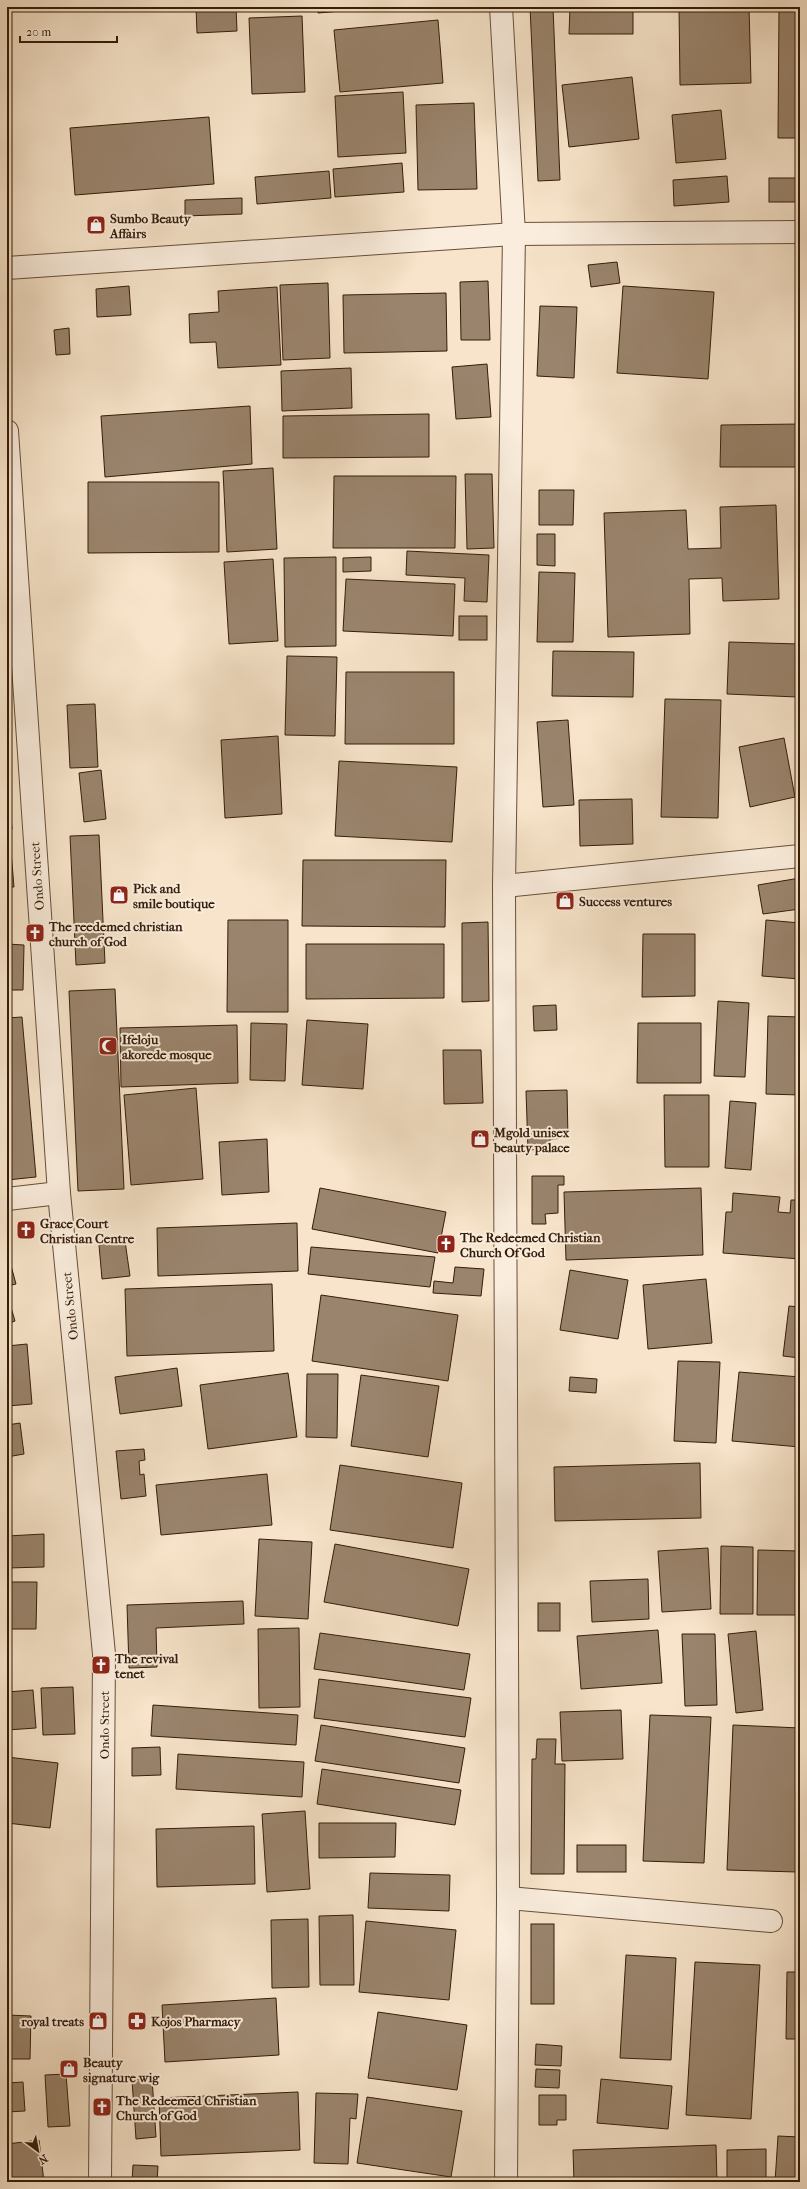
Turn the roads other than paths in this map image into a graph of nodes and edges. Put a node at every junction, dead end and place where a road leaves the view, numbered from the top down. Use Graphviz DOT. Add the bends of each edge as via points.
graph roads {
  1 [pos="501,7"];
  2 [pos="800,232"];
  3 [pos="514,234"];
  4 [pos="7,268"];
  5 [pos="7,431"];
  6 [pos="800,856"];
  7 [pos="504,886"];
  8 [pos="59,1193"];
  9 [pos="7,1199"];
  10 [pos="508,1898"];
  11 [pos="771,1920"];
  12 [pos="100,2182"];
  13 [pos="506,2182"];
  1 -- 3 [label="street"];
  2 -- 3 [label="street"];
  3 -- 4 [label="street"];
  3 -- 7 [label="street"];
  5 -- 8 [label="street, Ondo Street"];
  6 -- 7 [label="street"];
  7 -- 10 [label="street"];
  8 -- 9 [label="street"];
  8 -- 12 [label="street, Ondo Street" via="104,1654"];
  10 -- 11 [label="street"];
  10 -- 13 [label="street"];
}
